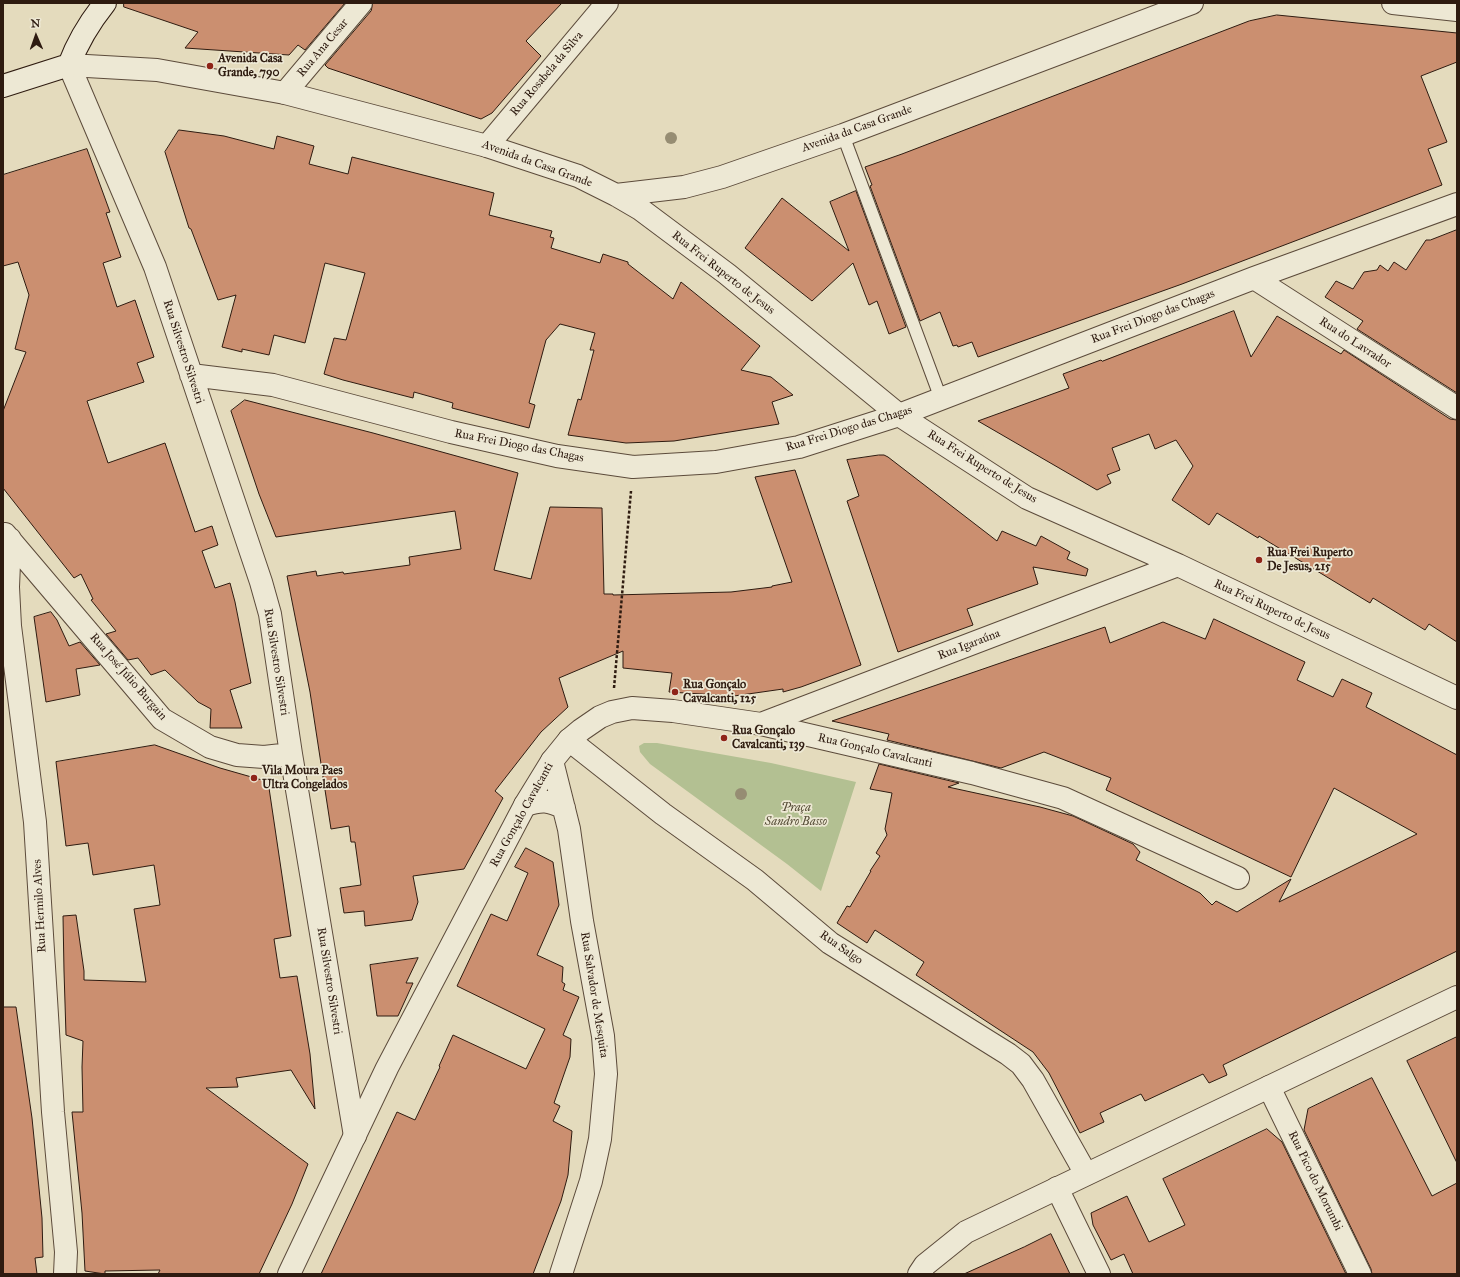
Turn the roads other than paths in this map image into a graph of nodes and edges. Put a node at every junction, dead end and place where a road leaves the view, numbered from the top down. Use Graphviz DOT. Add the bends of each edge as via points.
graph roads {
  1 [pos="105,3"];
  2 [pos="361,3"];
  3 [pos="607,3"];
  4 [pos="1192,3"];
  5 [pos="1393,3"];
  6 [pos="1457,10"];
  7 [pos="69,65"];
  8 [pos="3,86"];
  9 [pos="285,93"];
  10 [pos="843,135"];
  11 [pos="487,146"];
  12 [pos="616,195"];
  13 [pos="1457,204"];
  14 [pos="1254,278"];
  15 [pos="191,375"];
  16 [pos="941,399"];
  17 [pos="1457,408"];
  18 [pos="900,415"];
  19 [pos="7,535"];
  20 [pos="1178,565"];
  21 [pos="1457,698"];
  22 [pos="761,724"];
  23 [pos="569,740"];
  24 [pos="291,754"];
  25 [pos="552,761"];
  26 [pos="525,805"];
  27 [pos="564,808"];
  28 [pos="1238,878"];
  29 [pos="1457,997"];
  30 [pos="1269,1087"];
  31 [pos="355,1136"];
  32 [pos="1086,1174"];
  33 [pos="1057,1188"];
  34 [pos="65,1274"];
  35 [pos="289,1274"];
  36 [pos="561,1274"];
  37 [pos="920,1274"];
  38 [pos="1099,1274"];
  39 [pos="1360,1274"];
  1 -- 7 [label="street" via="78,41"];
  2 -- 9 [label="street, Rua Ana Cesar"];
  3 -- 11 [label="street, Rua Rosabela da Silva"];
  4 -- 10 [label="street, Avenida da Casa Grande"];
  5 -- 6 [label="street"];
  7 -- 8 [label="street, Avenida da Casa Grande"];
  7 -- 9 [label="street, Avenida da Casa Grande" via="157,70"];
  7 -- 15 [label="street, Rua Silvestro Silvestri" via="155,267"];
  9 -- 11 [label="street, Avenida da Casa Grande"];
  10 -- 12 [label="street, Avenida da Casa Grande" via="780,158 684,187"];
  10 -- 16 [label="lane"];
  11 -- 12 [label="street, Avenida da Casa Grande" via="578,176"];
  12 -- 18 [label="street, Rua Frei Ruperto de Jesus" via="640,209 727,274"];
  13 -- 14 [label="street, Rua Frei Diogo das Chagas"];
  14 -- 16 [label="street, Rua Frei Diogo das Chagas"];
  14 -- 17 [label="street, Rua do Lavrador"];
  15 -- 18 [label="street, Rua Frei Diogo das Chagas" via="274,385 451,432 557,456 633,467 716,462 799,447"];
  15 -- 24 [label="street, Rua Silvestro Silvestri" via="270,614"];
  16 -- 18 [label="street, Rua Frei Diogo das Chagas"];
  18 -- 20 [label="street, Rua Frei Ruperto de Jesus" via="1027,498"];
  19 -- 24 [label="street, Rua José Júlio Burgain" via="162,719 210,747 237,755 264,757"];
  19 -- 34 [label="street, Rua Hermilo Alves" via="10,626 35,822 53,1112 66,1252"];
  20 -- 21 [label="street, Rua Frei Ruperto de Jesus"];
  20 -- 22 [label="street, Rua Igaraúna"];
  22 -- 23 [label="street, Rua Gonçalo Cavalcanti" via="673,711 632,708 600,717"];
  22 -- 28 [label="street, Rua Gonçalo Cavalcanti" via="972,773 1063,798"];
  23 -- 25 [label="street, Rua Gonçalo Cavalcanti"];
  23 -- 32 [label="street, Rua Salgo" via="663,814 755,880 830,943 1021,1064 1033,1080"];
  24 -- 31 [label="street, Rua Silvestro Silvestri"];
  25 -- 26 [label="street, Rua Gonçalo Cavalcanti"];
  25 -- 27 [label="street, Rua Salvador de Mesquita"];
  26 -- 27 [label="street" via="551,801"];
  26 -- 31 [label="street, Rua Gonçalo Cavalcanti" via="387,1068"];
  27 -- 36 [label="street, Rua Salvador de Mesquita" via="603,1036 606,1074 600,1139 592,1181"];
  29 -- 30 [label="street"];
  30 -- 32 [label="street"];
  30 -- 39 [label="street, Rua Pico do Morumbi"];
  31 -- 35 [label="street"];
  32 -- 33 [label="street"];
  33 -- 37 [label="street" via="966,1232 925,1265"];
  33 -- 38 [label="street"];
}
